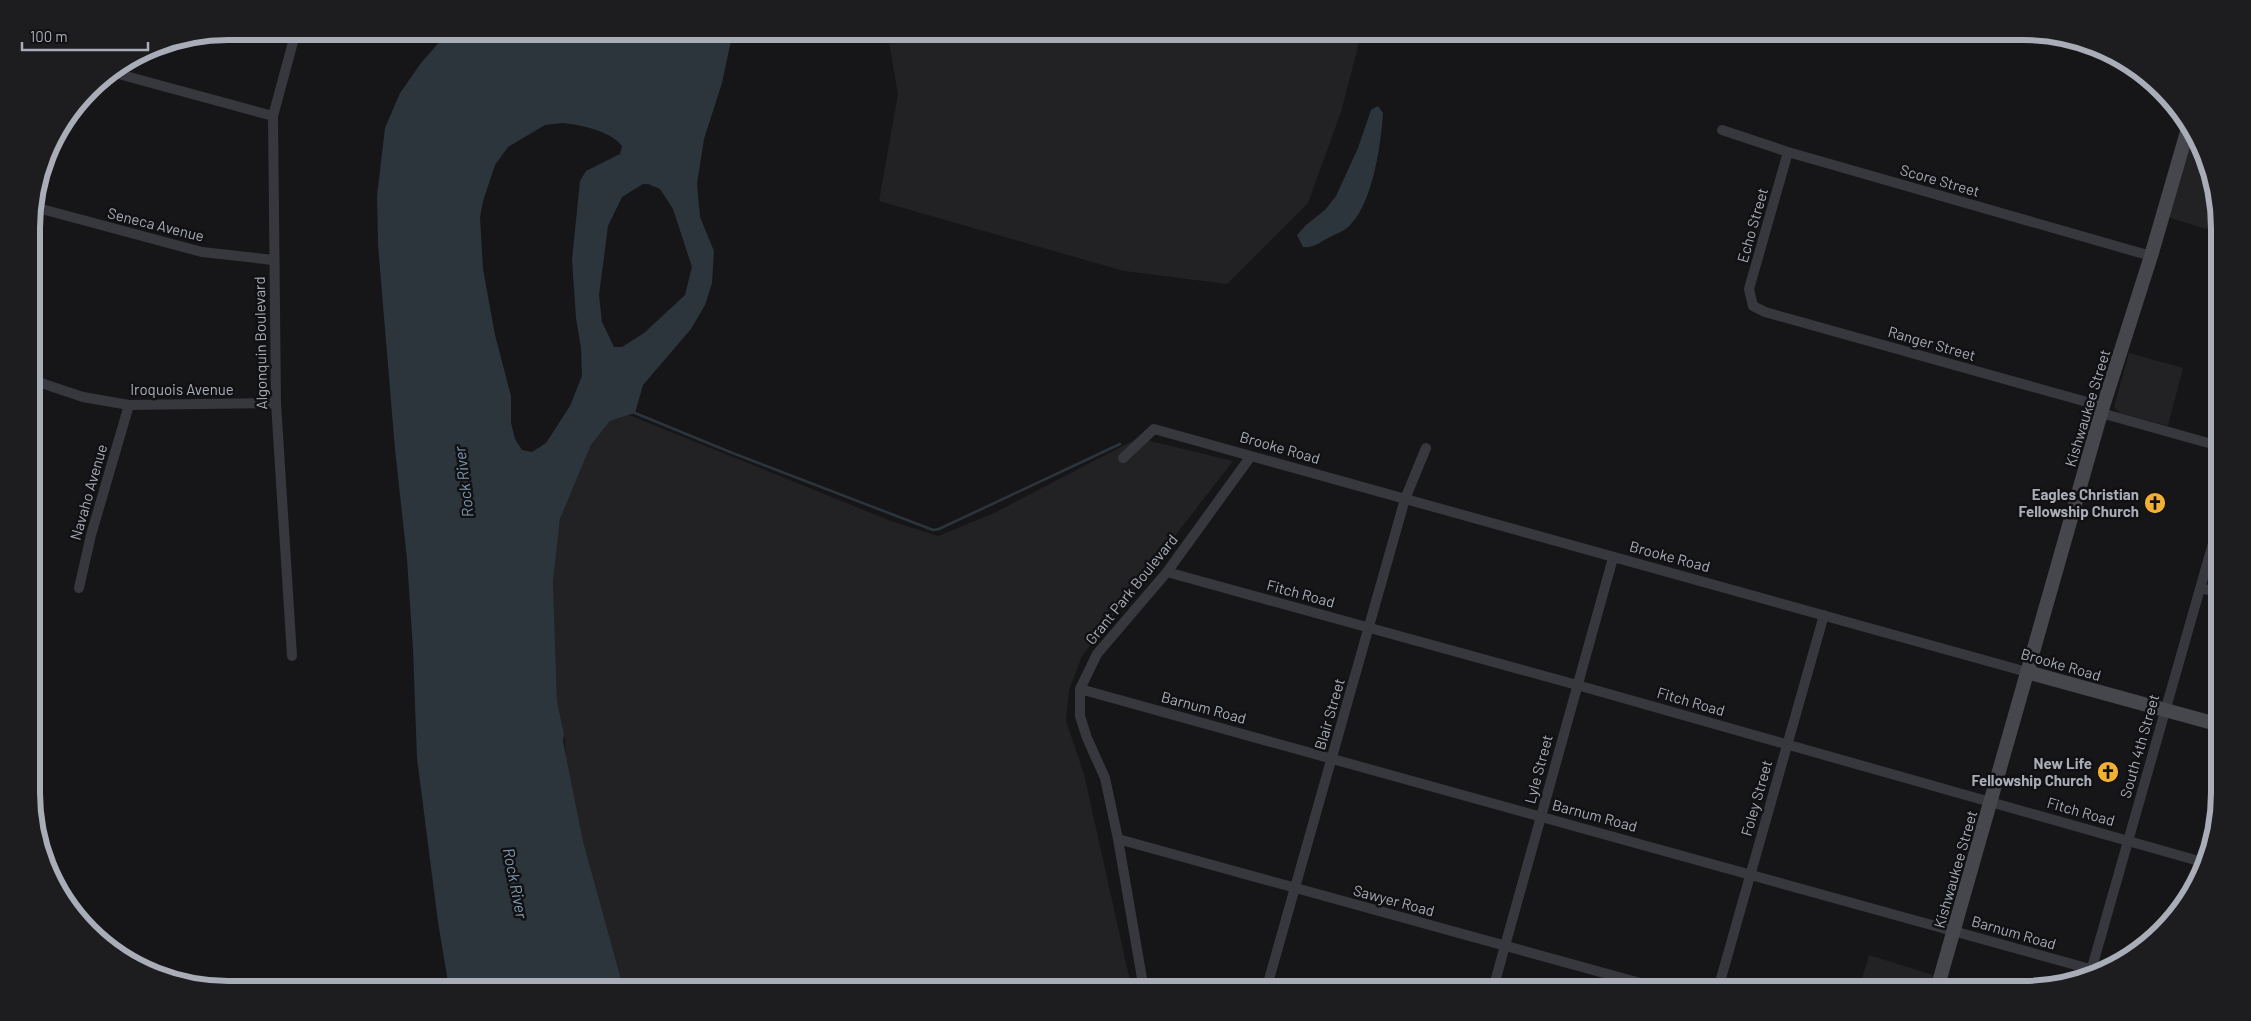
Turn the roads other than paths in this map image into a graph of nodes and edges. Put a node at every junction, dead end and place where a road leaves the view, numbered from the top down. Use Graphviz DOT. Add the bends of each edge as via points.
graph roads {
  1 [pos="294,40"];
  2 [pos="120,75"];
  3 [pos="273,116"];
  4 [pos="1722,130"];
  5 [pos="2186,133"];
  6 [pos="1788,152"];
  7 [pos="41,209"];
  8 [pos="2151,256"];
  9 [pos="273,260"];
  10 [pos="1752,306"];
  11 [pos="40,383"];
  12 [pos="276,403"];
  13 [pos="129,405"];
  14 [pos="2102,413"];
  15 [pos="2211,444"];
  16 [pos="1426,448"];
  17 [pos="1251,456"];
  18 [pos="1123,458"];
  19 [pos="1405,499"];
  20 [pos="2211,551"];
  21 [pos="1613,558"];
  22 [pos="1167,572"];
  23 [pos="79,588"];
  24 [pos="2201,588"];
  25 [pos="2211,591"];
  26 [pos="1824,615"];
  27 [pos="1368,627"];
  28 [pos="292,656"];
  29 [pos="2028,672"];
  30 [pos="1577,685"];
  31 [pos="1080,688"];
  32 [pos="2165,709"];
  33 [pos="2211,722"];
  34 [pos="1787,744"];
  35 [pos="1332,758"];
  36 [pos="1991,801"];
  37 [pos="1541,816"];
  38 [pos="1118,839"];
  39 [pos="2127,839"];
  40 [pos="2198,861"];
  41 [pos="1750,874"];
  42 [pos="1296,888"];
  43 [pos="1954,931"];
  44 [pos="1506,946"];
  45 [pos="2096,967"];
  46 [pos="2085,970"];
  47 [pos="1143,981"];
  48 [pos="1269,981"];
  49 [pos="1496,981"];
  50 [pos="1633,981"];
  51 [pos="1720,981"];
  52 [pos="1939,981"];
  1 -- 3 [label="street, Algonquin Boulevard"];
  2 -- 3 [label="street"];
  3 -- 9 [label="street, Algonquin Boulevard"];
  4 -- 6 [label="street, Score Street"];
  5 -- 8 [label="street, Kishwaukee Street"];
  6 -- 8 [label="street, Score Street"];
  6 -- 10 [label="street, Echo Street" via="1749,289"];
  7 -- 9 [label="street, Seneca Avenue" via="202,252"];
  8 -- 14 [label="street, Kishwaukee Street"];
  9 -- 12 [label="street, Algonquin Boulevard"];
  10 -- 14 [label="street, Ranger Street" via="2094,404"];
  11 -- 13 [label="street, Iroquois Avenue" via="83,397"];
  12 -- 13 [label="street, Iroquois Avenue"];
  12 -- 28 [label="street, Algonquin Boulevard"];
  13 -- 23 [label="street, Navaho Avenue"];
  14 -- 15 [label="street, Ranger Street"];
  14 -- 29 [label="street, Kishwaukee Street"];
  16 -- 19 [label="street, Blair Street"];
  17 -- 18 [label="street, Brooke Road" via="1154,429"];
  17 -- 19 [label="street, Brooke Road"];
  17 -- 22 [label="street, Grant Park Boulevard"];
  19 -- 21 [label="street, Brooke Road"];
  19 -- 27 [label="street, Blair Street"];
  20 -- 24 [label="street, South 4th Street"];
  21 -- 26 [label="street, Brooke Road"];
  21 -- 30 [label="street, Lyle Street"];
  22 -- 27 [label="street, Fitch Road"];
  22 -- 31 [label="street, Grant Park Boulevard" via="1097,654"];
  24 -- 25 [label="street"];
  24 -- 32 [label="street, South 4th Street"];
  26 -- 29 [label="street, Brooke Road"];
  26 -- 34 [label="street, Foley Street"];
  27 -- 30 [label="street, Fitch Road"];
  27 -- 35 [label="street, Blair Street"];
  29 -- 32 [label="street, Brooke Road"];
  29 -- 36 [label="street, Kishwaukee Street"];
  30 -- 34 [label="street, Fitch Road"];
  30 -- 37 [label="street, Lyle Street"];
  31 -- 35 [label="street, Barnum Road"];
  31 -- 38 [label="street, Grant Park Boulevard" via="1080,716 1105,778"];
  32 -- 33 [label="street, Brooke Road"];
  32 -- 39 [label="street, South 4th Street"];
  34 -- 36 [label="street, Fitch Road"];
  34 -- 41 [label="street, Foley Street"];
  35 -- 37 [label="street, Barnum Road"];
  35 -- 42 [label="street, Blair Street"];
  36 -- 39 [label="street, Fitch Road"];
  36 -- 43 [label="street, Kishwaukee Street"];
  37 -- 41 [label="street, Barnum Road"];
  37 -- 44 [label="street, Lyle Street"];
  38 -- 42 [label="street, Sawyer Road"];
  38 -- 47 [label="street, Grant Park Boulevard"];
  39 -- 40 [label="street, Fitch Road"];
  39 -- 45 [label="street, South 4th Street"];
  41 -- 43 [label="street, Barnum Road"];
  41 -- 51 [label="street, Foley Street"];
  42 -- 44 [label="street, Sawyer Road"];
  42 -- 48 [label="street, Blair Street"];
  43 -- 46 [label="street, Barnum Road"];
  43 -- 52 [label="street, Kishwaukee Street"];
  44 -- 49 [label="street, Lyle Street"];
  44 -- 50 [label="street, Sawyer Road"];
}
